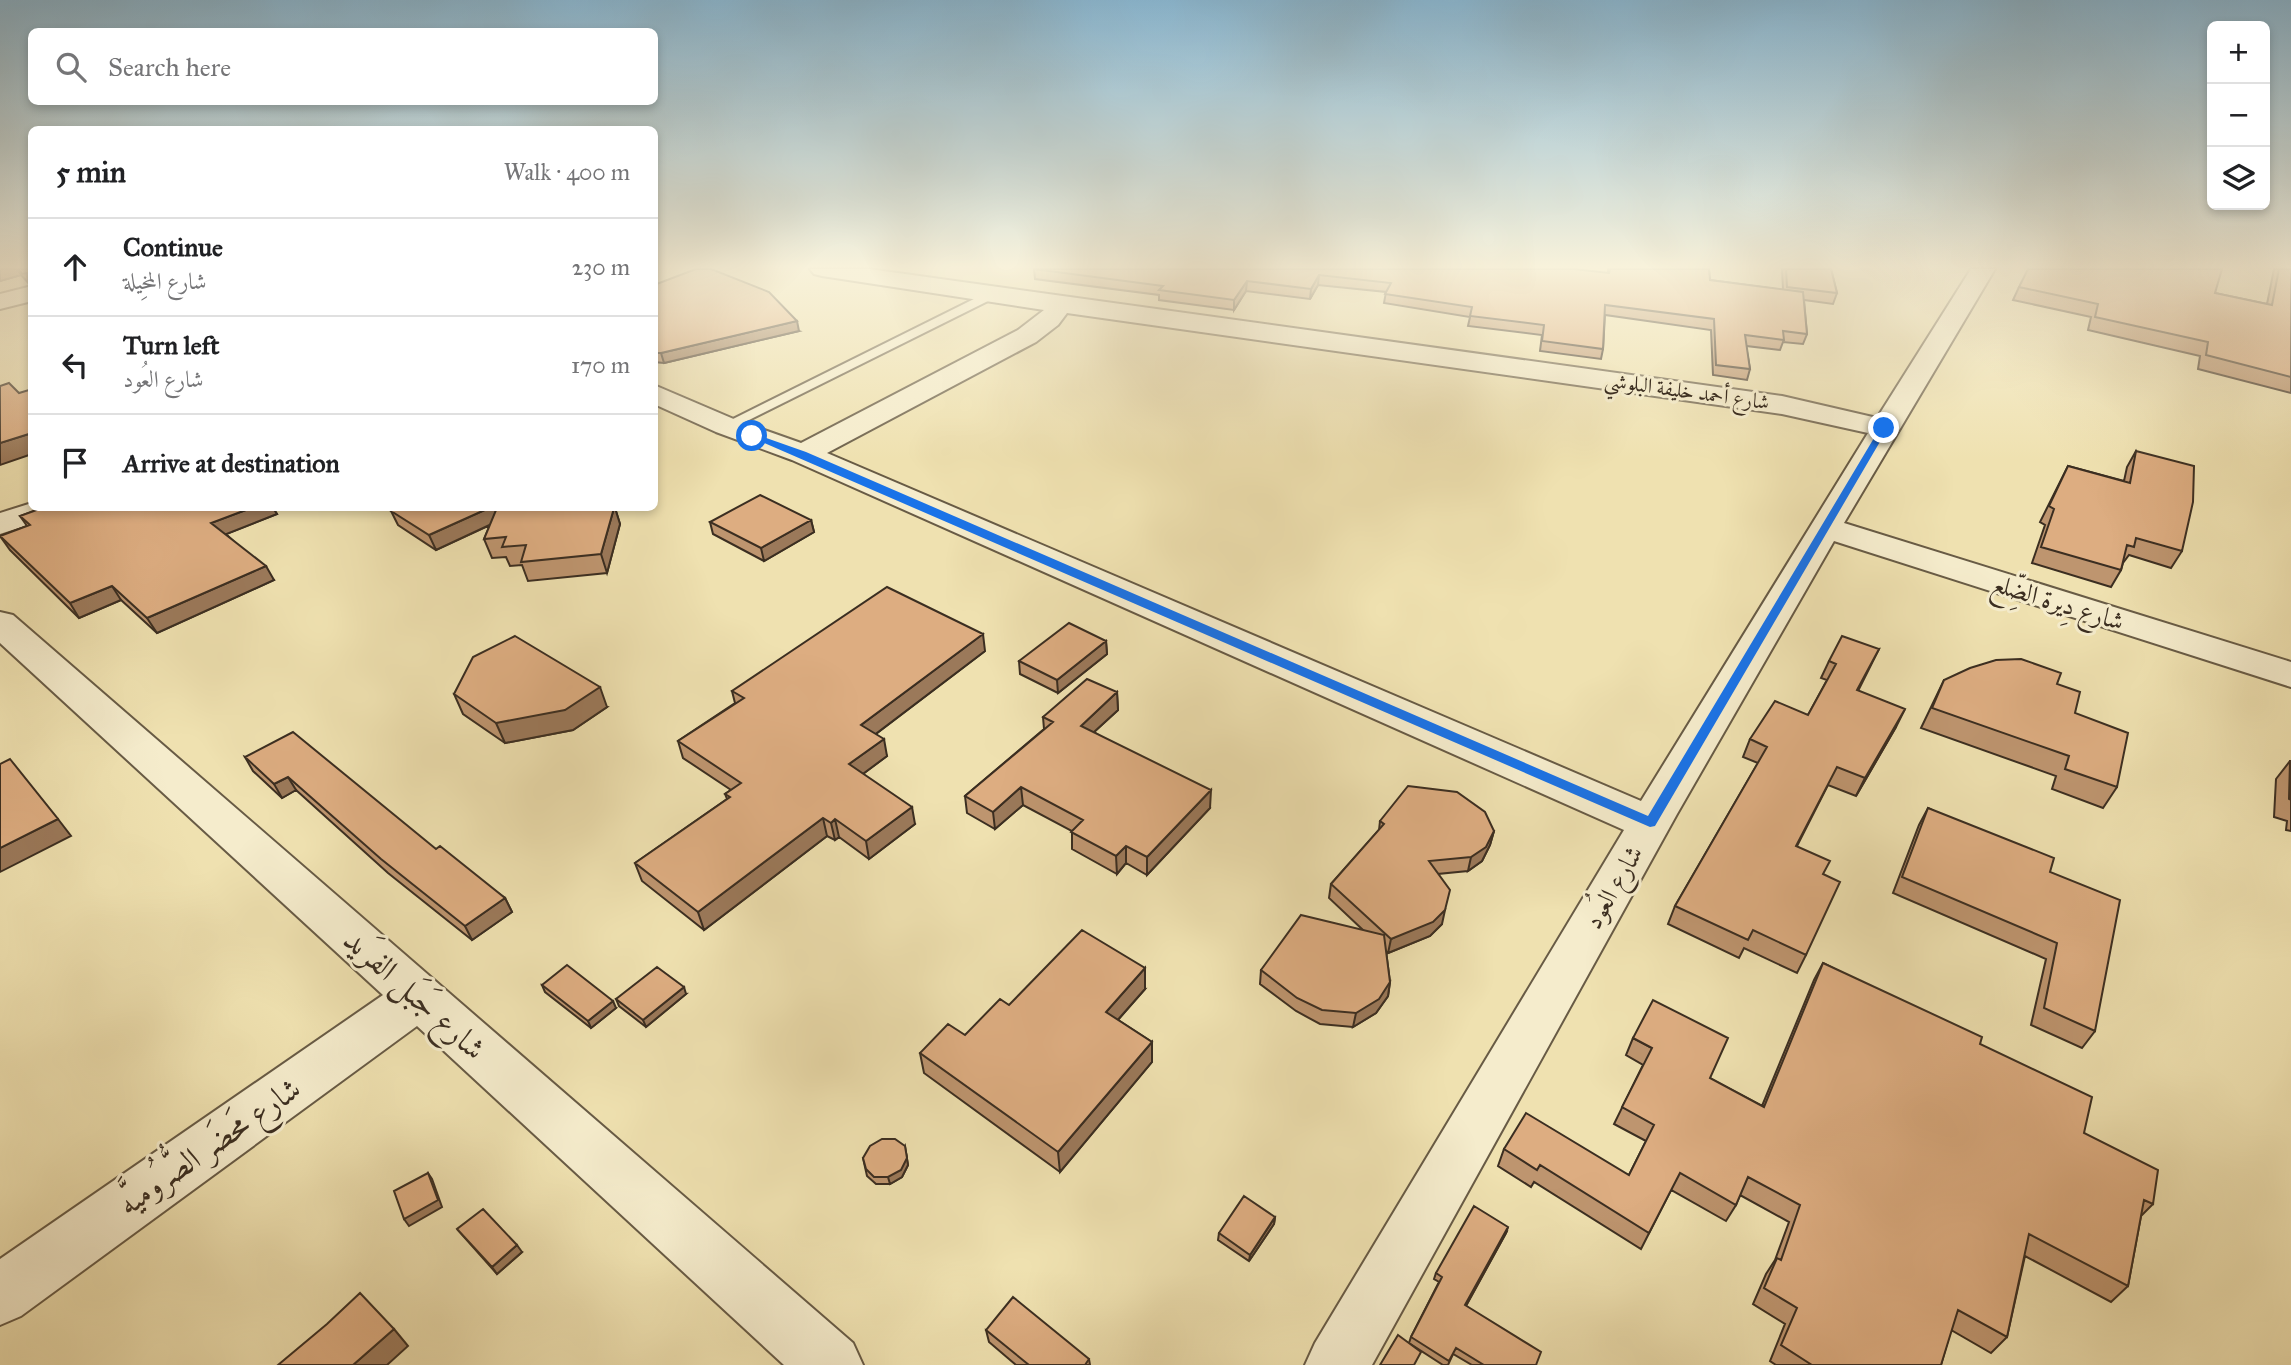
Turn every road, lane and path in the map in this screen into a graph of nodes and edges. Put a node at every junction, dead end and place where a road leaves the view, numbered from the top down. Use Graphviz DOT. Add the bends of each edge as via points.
graph roads {
  1 [pos="914,333"];
  2 [pos="1032,333"];
  3 [pos="1260,333"];
  4 [pos="1943,333"];
  5 [pos="658,395"];
  6 [pos="726,426"];
  7 [pos="1884,428"];
  8 [pos="803,454"];
  9 [pos="38,511"];
  10 [pos="0,524"];
  11 [pos="1825,528"];
  12 [pos="8,643"];
  13 [pos="2291,675"];
  14 [pos="1650,823"];
  15 [pos="418,998"];
  16 [pos="0,1295"];
  17 [pos="831,1365"];
  18 [pos="1337,1365"];
  1 -- 6 [label="lane"];
  2 -- 8 [label="street"];
  3 -- 7 [label="street, شارع أحمد خليفة البلوشي" via="1782,405"];
  4 -- 7 [label="street, شارع العُود"];
  5 -- 6 [label="street"];
  6 -- 8 [label="street"];
  7 -- 11 [label="street, شارع العُود"];
  8 -- 14 [label="street"];
  9 -- 10 [label="street"];
  11 -- 13 [label="street, شارع دِيرة الضِّلع"];
  11 -- 14 [label="street, شارع العُود"];
  12 -- 15 [label="street, شارع جَبَل الفرَيد"];
  14 -- 18 [label="street, شارع العُود"];
  15 -- 16 [label="street, شارع مَحضَر الصُّرُوميَّه"];
  15 -- 17 [label="street, شارع جَبَل الفرَيد"];
}
